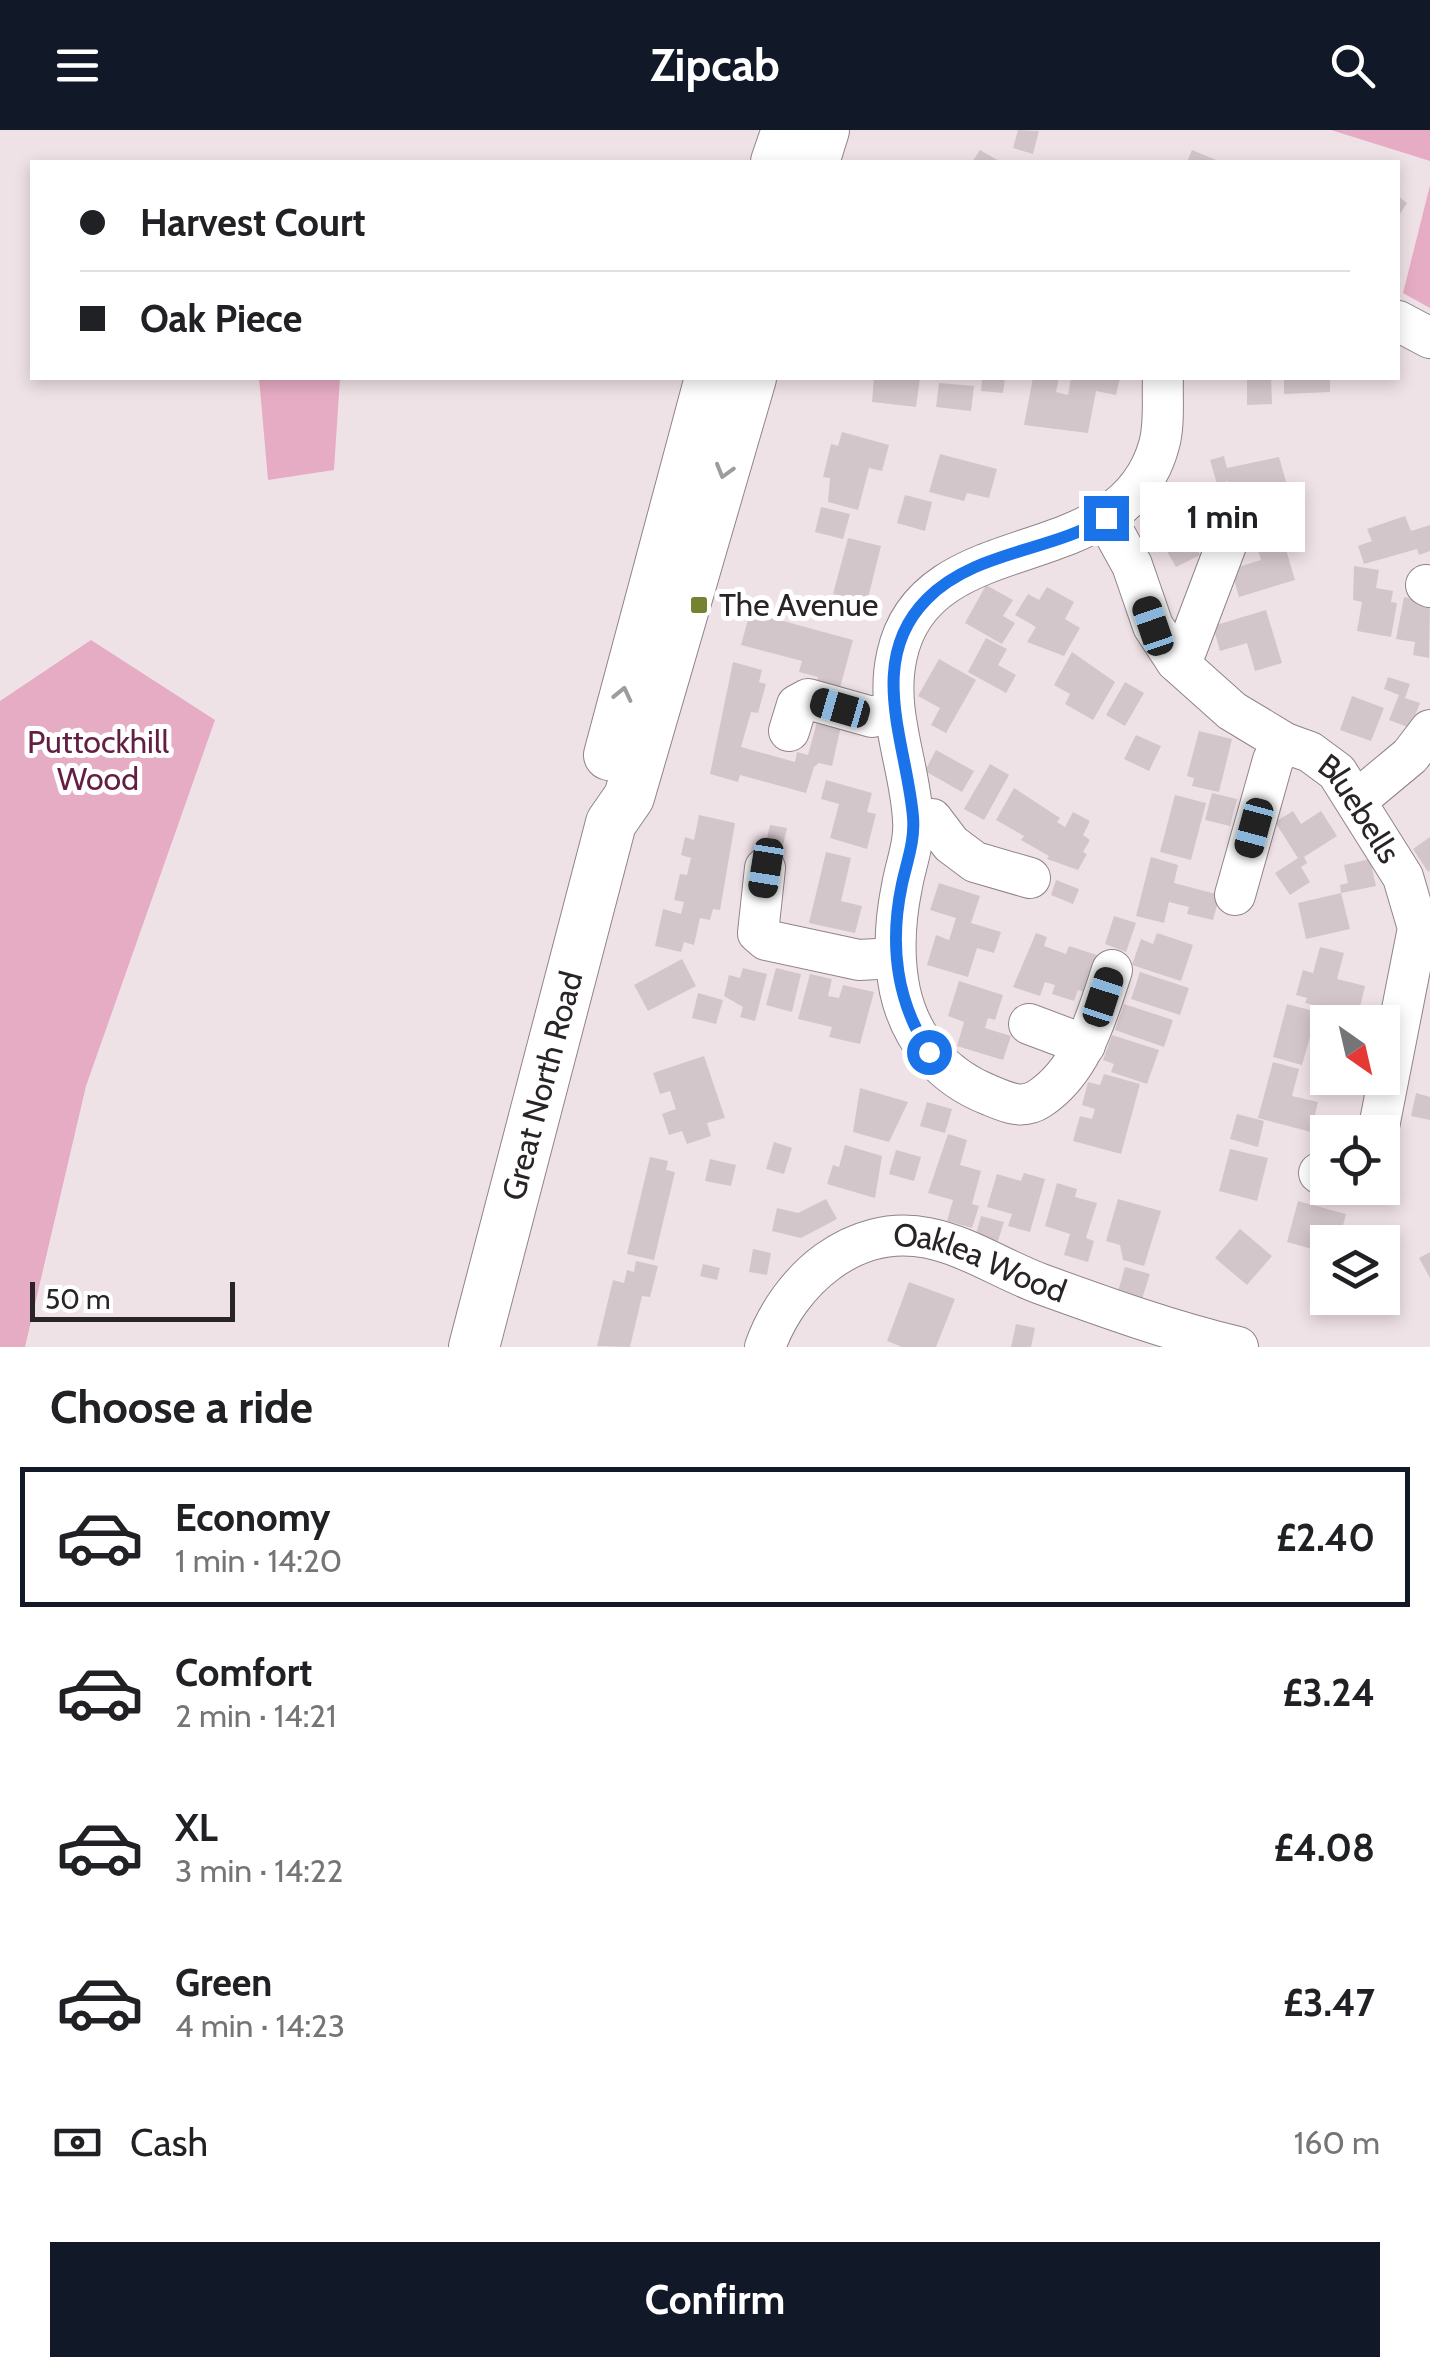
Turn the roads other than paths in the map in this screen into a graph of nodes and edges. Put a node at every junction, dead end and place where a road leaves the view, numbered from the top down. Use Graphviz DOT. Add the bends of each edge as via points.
graph roads {
  1 [pos="787,130"];
  2 [pos="824,130"];
  3 [pos="777,160"];
  4 [pos="815,160"];
  5 [pos="1400,322"];
  6 [pos="1430,338"];
  7 [pos="1163,380"];
  8 [pos="727,390"];
  9 [pos="1106,518"];
  10 [pos="1236,518"];
  11 [pos="1176,660"];
  12 [pos="894,710"];
  13 [pos="1430,730"];
  14 [pos="789,732"];
  15 [pos="1285,743"];
  16 [pos="1356,802"];
  17 [pos="914,819"];
  18 [pos="766,868"];
  19 [pos="1030,878"];
  20 [pos="1235,895"];
  21 [pos="896,958"];
  22 [pos="1112,970"];
  23 [pos="1029,1024"];
  24 [pos="1085,1045"];
  25 [pos="1381,1115"];
  26 [pos="474,1347"];
  27 [pos="765,1347"];
  28 [pos="1238,1347"];
  1 -- 3 [label="main road"];
  2 -- 4 [label="main road"];
  5 -- 6 [label="street"];
  7 -- 9 [label="street" via="1154,460 1141,484"];
  8 -- 26 [label="main road, Great North Road" via="629,798 610,823"];
  9 -- 11 [label="street, Bluebells" via="1132,564 1153,626"];
  9 -- 12 [label="street" via="1063,540 976,567 929,596 908,622 897,653"];
  10 -- 11 [label="street" via="1186,651"];
  11 -- 15 [label="street, Bluebells" via="1232,711"];
  12 -- 14 [label="street" via="872,717 808,699 797,705"];
  12 -- 17 [label="street"];
  13 -- 16 [label="street"];
  15 -- 16 [label="street, Bluebells" via="1337,772"];
  15 -- 20 [label="street, Bluebells" via="1272,760"];
  16 -- 25 [label="street, Bluebells" via="1403,877 1418,928"];
  17 -- 19 [label="street" via="932,819 975,862"];
  17 -- 21 [label="street"];
  18 -- 21 [label="street" via="756,922 766,940 859,960"];
  21 -- 24 [label="street" via="913,1027 960,1084 1007,1103 1029,1104 1056,1084"];
  22 -- 24 [label="street"];
  23 -- 24 [label="street"];
  27 -- 28 [label="street, Oaklea Wood" via="790,1296 832,1258 871,1238 900,1234 957,1246 1162,1328"];
}
